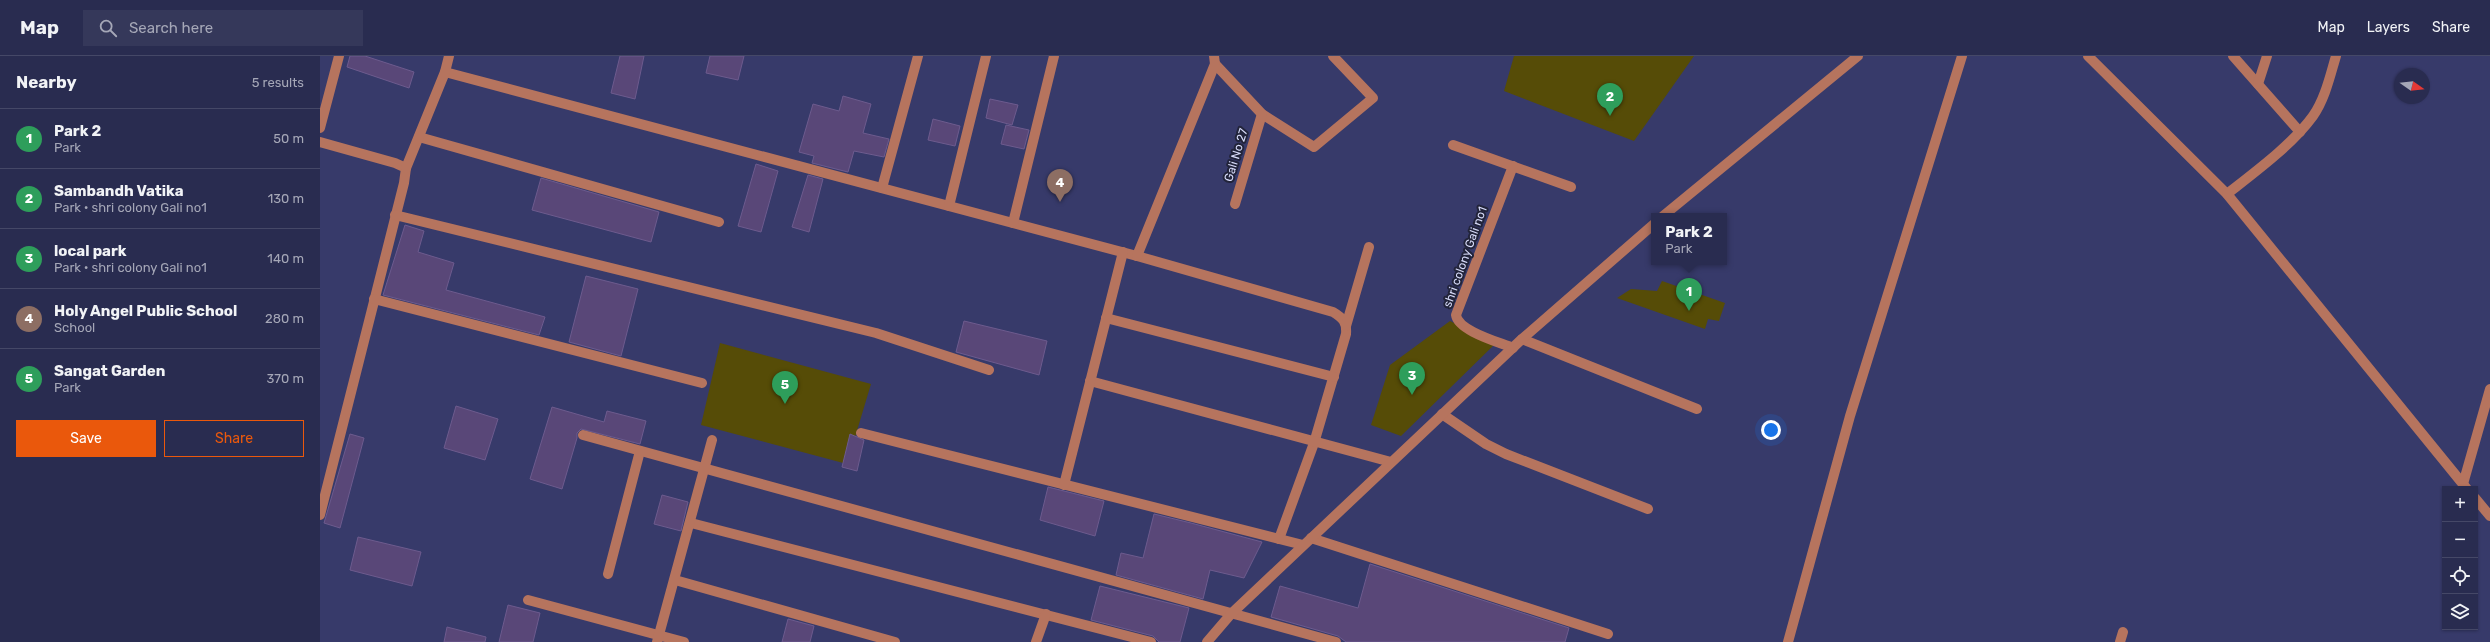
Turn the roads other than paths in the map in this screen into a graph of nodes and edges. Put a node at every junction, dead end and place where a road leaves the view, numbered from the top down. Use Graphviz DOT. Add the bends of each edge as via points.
graph roads {
  1 [pos="338,56"];
  2 [pos="449,56"];
  3 [pos="918,56"];
  4 [pos="986,56"];
  5 [pos="1054,56"];
  6 [pos="1333,56"];
  7 [pos="1858,56"];
  8 [pos="1962,56"];
  9 [pos="2088,56"];
  10 [pos="2233,56"];
  11 [pos="2267,56"];
  12 [pos="2336,56"];
  13 [pos="1215,60"];
  14 [pos="445,72"];
  15 [pos="2258,84"];
  16 [pos="1262,114"];
  17 [pos="320,128"];
  18 [pos="2300,132"];
  19 [pos="419,137"];
  20 [pos="320,142"];
  21 [pos="1453,145"];
  22 [pos="1513,166"];
  23 [pos="406,168"];
  24 [pos="1571,187"];
  25 [pos="882,188"];
  26 [pos="2227,194"];
  27 [pos="1235,204"];
  28 [pos="949,206"];
  29 [pos="1667,213"];
  30 [pos="395,215"];
  31 [pos="719,222"];
  32 [pos="1013,223"];
  33 [pos="1651,227"];
  34 [pos="1369,247"];
  35 [pos="1123,252"];
  36 [pos="1137,256"];
  37 [pos="374,299"];
  38 [pos="1106,318"];
  39 [pos="1346,326"];
  40 [pos="1522,338"];
  41 [pos="1513,348"];
  42 [pos="989,370"];
  43 [pos="1334,377"];
  44 [pos="1090,381"];
  45 [pos="702,383"];
  46 [pos="2490,389"];
  47 [pos="1698,409"];
  48 [pos="1442,414"];
  49 [pos="861,433"];
  50 [pos="583,435"];
  51 [pos="712,440"];
  52 [pos="1314,443"];
  53 [pos="640,451"];
  54 [pos="1391,462"];
  55 [pos="704,469"];
  56 [pos="1064,485"];
  57 [pos="2464,486"];
  58 [pos="2465,486"];
  59 [pos="2478,502"];
  60 [pos="1648,509"];
  61 [pos="320,515"];
  62 [pos="2490,516"];
  63 [pos="691,523"];
  64 [pos="1311,538"];
  65 [pos="1279,539"];
  66 [pos="1303,545"];
  67 [pos="608,574"];
  68 [pos="675,580"];
  69 [pos="528,600"];
  70 [pos="1046,614"];
  71 [pos="1231,614"];
  72 [pos="2123,632"];
  73 [pos="1608,634"];
  74 [pos="658,639"];
  75 [pos="684,642"];
  76 [pos="895,642"];
  77 [pos="1036,642"];
  78 [pos="1150,642"];
  79 [pos="1207,642"];
  80 [pos="1336,642"];
  81 [pos="1788,642"];
  82 [pos="2120,642"];
  1 -- 17 [label="street"];
  2 -- 14 [label="street"];
  3 -- 25 [label="street"];
  4 -- 28 [label="street"];
  5 -- 32 [label="street"];
  6 -- 16 [label="street" via="1373,98 1314,147"];
  7 -- 29 [label="street"];
  8 -- 81 [label="street" via="1850,416"];
  9 -- 26 [label="street"];
  10 -- 15 [label="street"];
  11 -- 15 [label="street"];
  12 -- 18 [label="street" via="2317,108"];
  13 -- 16 [label="street"];
  13 -- 36 [label="street"];
  14 -- 19 [label="street"];
  14 -- 25 [label="street"];
  15 -- 18 [label="street"];
  16 -- 27 [label="street, Gali No 27"];
  18 -- 26 [label="street"];
  19 -- 23 [label="street"];
  19 -- 31 [label="street"];
  20 -- 23 [label="street"];
  21 -- 22 [label="street"];
  22 -- 24 [label="street"];
  22 -- 41 [label="street, shri colony Gali no1" via="1456,315 1457,320 1465,328"];
  23 -- 30 [label="street"];
  25 -- 28 [label="street"];
  26 -- 57 [label="street"];
  28 -- 32 [label="street"];
  30 -- 37 [label="street"];
  30 -- 42 [label="street" via="876,333"];
  32 -- 35 [label="street"];
  33 -- 40 [label="street"];
  34 -- 39 [label="street"];
  35 -- 36 [label="street"];
  35 -- 38 [label="street"];
  36 -- 39 [label="street" via="1333,312 1342,318"];
  37 -- 45 [label="street"];
  37 -- 61 [label="street"];
  38 -- 43 [label="street"];
  38 -- 44 [label="street"];
  39 -- 43 [label="street"];
  40 -- 41 [label="street"];
  40 -- 47 [label="street"];
  41 -- 48 [label="street"];
  43 -- 52 [label="street"];
  44 -- 52 [label="street"];
  44 -- 56 [label="street"];
  46 -- 58 [label="street"];
  48 -- 54 [label="street"];
  48 -- 60 [label="street" via="1486,444 1506,454"];
  49 -- 56 [label="street"];
  50 -- 53 [label="street"];
  51 -- 55 [label="street"];
  52 -- 54 [label="street"];
  52 -- 65 [label="street"];
  53 -- 55 [label="street"];
  53 -- 67 [label="street"];
  54 -- 64 [label="street"];
  55 -- 63 [label="street"];
  55 -- 71 [label="street"];
  56 -- 65 [label="street"];
  59 -- 62 [label="street"];
  63 -- 68 [label="street"];
  63 -- 70 [label="street"];
  64 -- 66 [label="street"];
  64 -- 73 [label="street"];
  65 -- 66 [label="street"];
  66 -- 71 [label="street"];
  68 -- 74 [label="street"];
  68 -- 76 [label="street"];
  69 -- 74 [label="street"];
  70 -- 77 [label="street"];
  70 -- 78 [label="street"];
  71 -- 79 [label="street"];
  71 -- 80 [label="street"];
  72 -- 82 [label="street"];
  74 -- 75 [label="street"];
}
